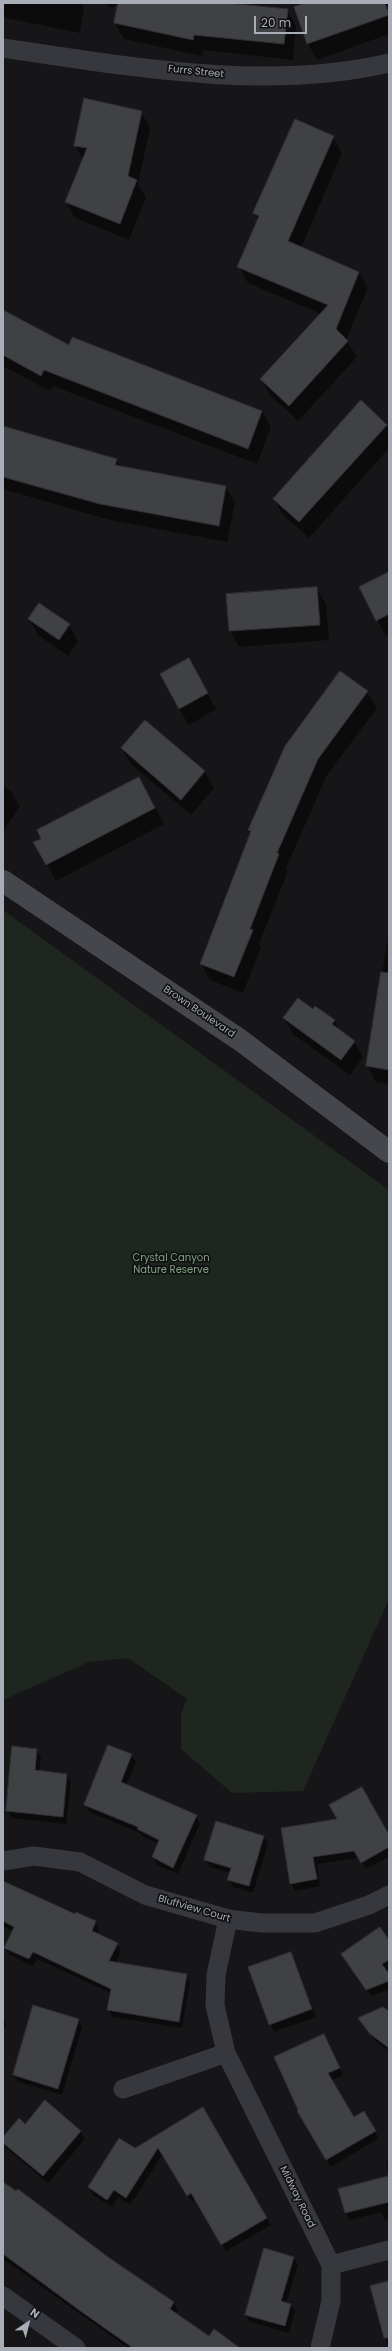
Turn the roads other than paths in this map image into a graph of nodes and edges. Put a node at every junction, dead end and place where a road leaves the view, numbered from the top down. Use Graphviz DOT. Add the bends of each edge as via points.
graph roads {
  1 [pos="3,48"];
  2 [pos="389,63"];
  3 [pos="3,881"];
  4 [pos="389,1152"];
  5 [pos="3,1861"];
  6 [pos="389,1895"];
  7 [pos="228,1919"];
  8 [pos="226,2053"];
  9 [pos="123,2089"];
  10 [pos="389,2250"];
  11 [pos="331,2265"];
  12 [pos="3,2296"];
  13 [pos="76,2348"];
  14 [pos="320,2348"];
  1 -- 2 [label="street, Furrs Street" via="93,61 236,76 331,73"];
  3 -- 4 [label="street, Brown Boulevard" via="240,1040"];
  5 -- 7 [label="street, Bluffview Court" via="34,1856 80,1862 146,1895"];
  6 -- 7 [label="street, Bluffview Court" via="315,1923 261,1923"];
  7 -- 8 [label="street, Midway Road" via="216,1976 215,2005"];
  8 -- 9 [label="street"];
  8 -- 11 [label="street, Midway Road"];
  10 -- 11 [label="street"];
  11 -- 14 [label="street, Midway Road" via="331,2301"];
  12 -- 13 [label="street"];
}
